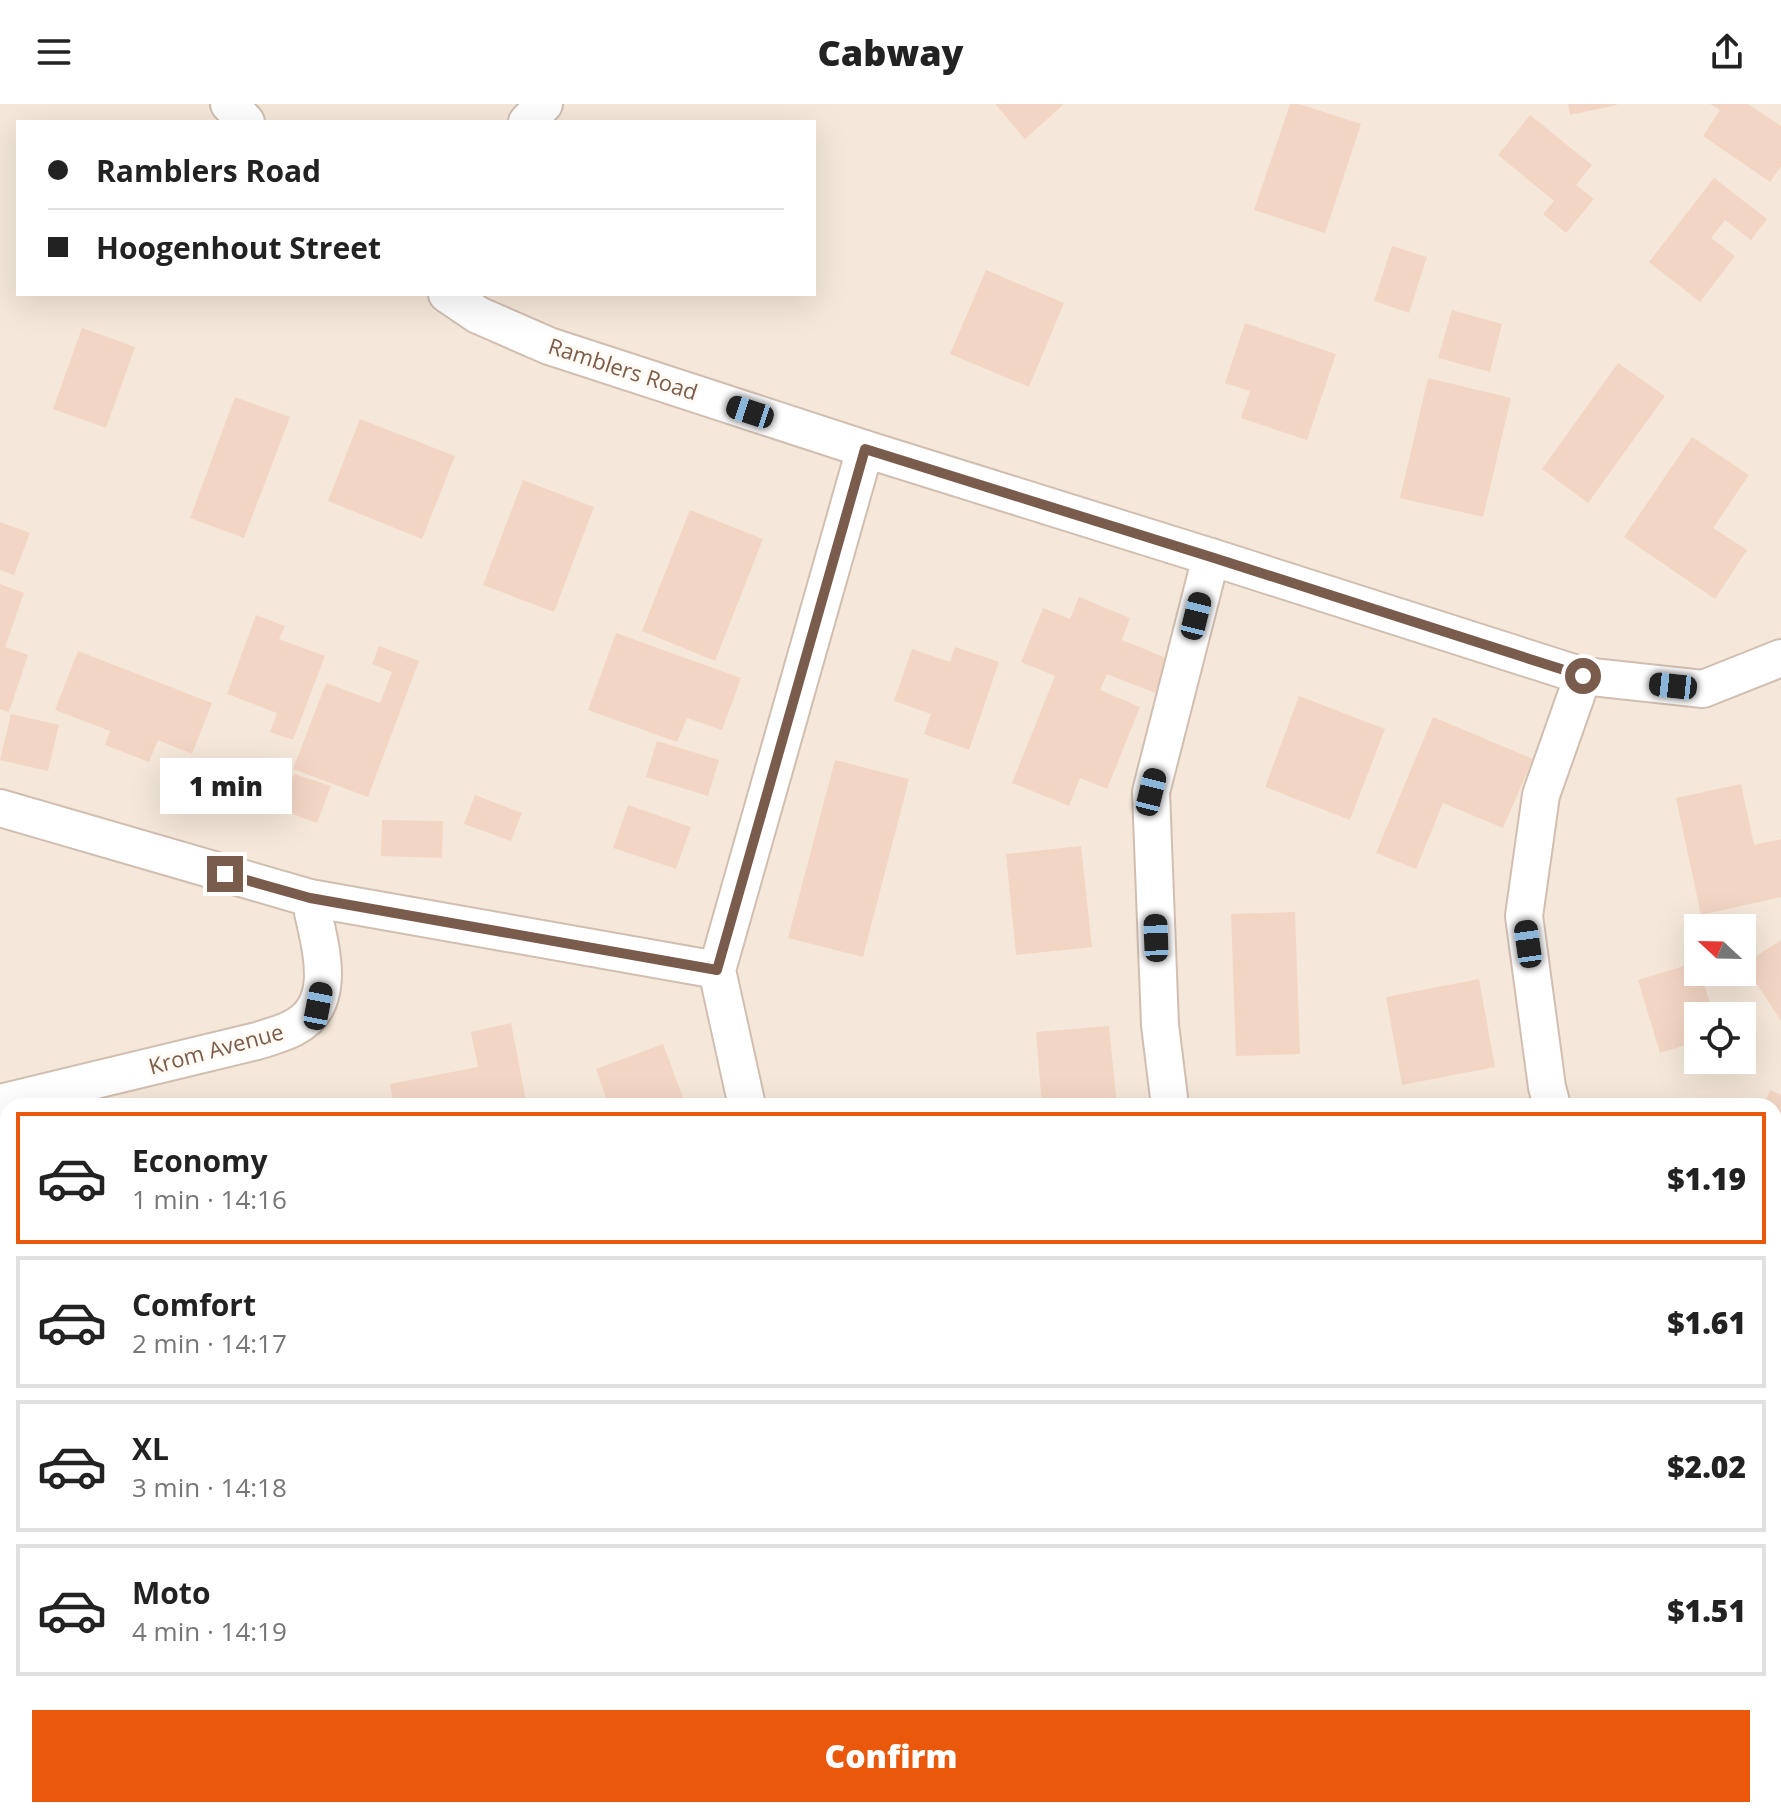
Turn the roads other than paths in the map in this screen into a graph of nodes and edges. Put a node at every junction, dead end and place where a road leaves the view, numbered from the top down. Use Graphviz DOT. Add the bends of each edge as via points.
graph roads {
  1 [pos="229,104"];
  2 [pos="544,104"];
  3 [pos="244,120"];
  4 [pos="529,120"];
  5 [pos="450,296"];
  6 [pos="865,449"];
  7 [pos="1211,557"];
  8 [pos="1781,658"];
  9 [pos="1583,676"];
  10 [pos="0,808"];
  11 [pos="310,898"];
  12 [pos="717,970"];
  13 [pos="21,1098"];
  14 [pos="745,1098"];
  15 [pos="1169,1098"];
  16 [pos="1550,1098"];
  1 -- 3 [label="street"];
  2 -- 4 [label="street"];
  5 -- 6 [label="street, Ramblers Road" via="478,315 549,346"];
  6 -- 7 [label="street, Ramblers Road"];
  6 -- 12 [label="street"];
  7 -- 9 [label="street, Ramblers Road"];
  7 -- 15 [label="street" via="1151,792 1160,1025"];
  8 -- 9 [label="street, Ramblers Road" via="1703,689"];
  9 -- 16 [label="street" via="1541,795 1524,916"];
  10 -- 11 [label="street"];
  11 -- 12 [label="street"];
  11 -- 13 [label="street, Krom Avenue" via="325,973 318,1006 295,1027 257,1041"];
  12 -- 14 [label="street"];
}
